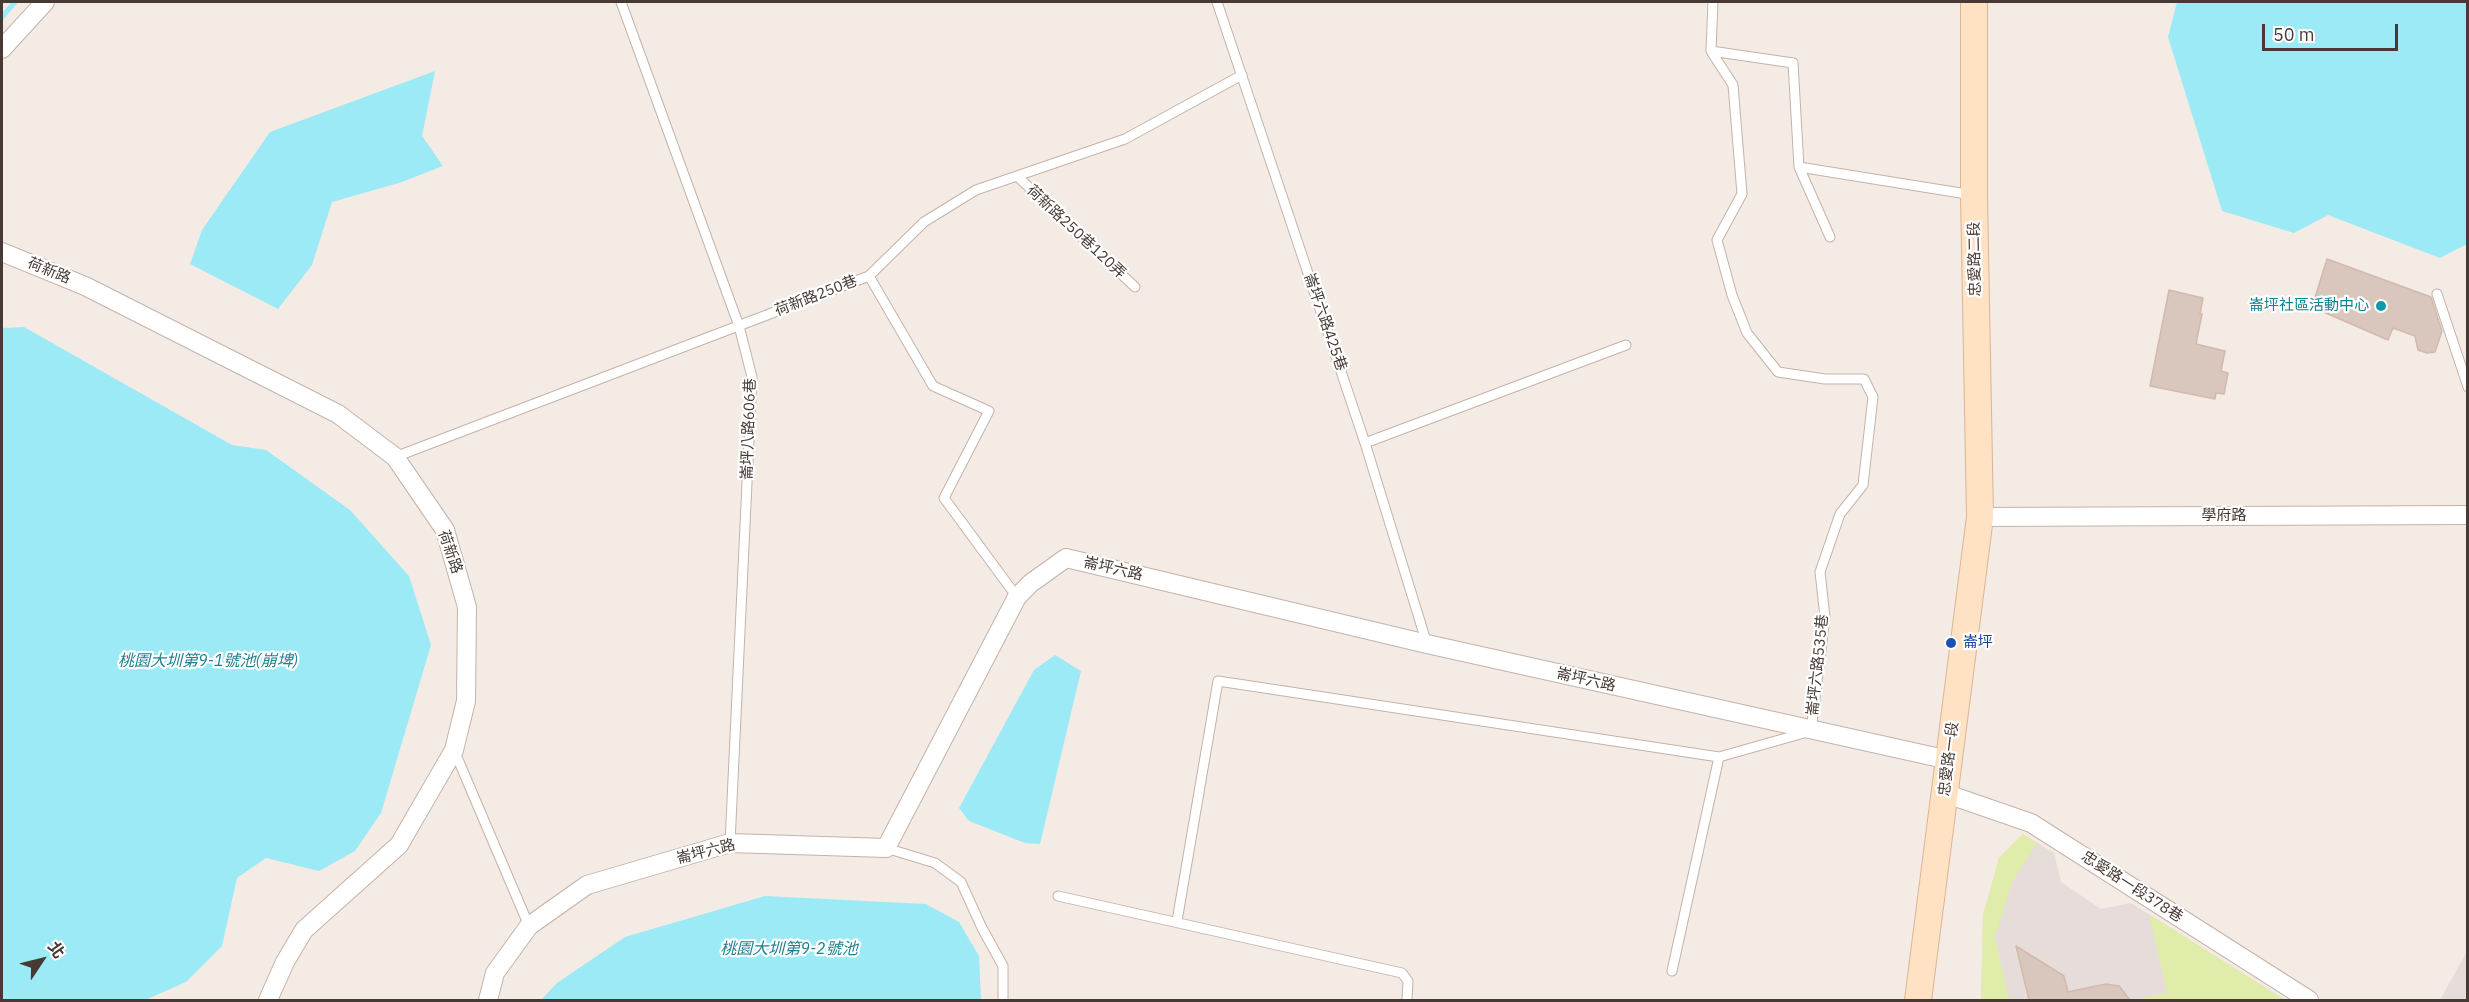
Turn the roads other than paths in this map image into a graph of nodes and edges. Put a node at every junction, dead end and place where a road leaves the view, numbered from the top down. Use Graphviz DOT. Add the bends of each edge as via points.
graph roads {
  1 [pos="45,2"];
  2 [pos="621,2"];
  3 [pos="1217,2"];
  4 [pos="1713,2"];
  5 [pos="1974,2"];
  6 [pos="2,49"];
  7 [pos="1711,51"];
  8 [pos="1242,75"];
  9 [pos="1799,167"];
  10 [pos="1017,176"];
  11 [pos="1974,196"];
  12 [pos="1830,237"];
  13 [pos="2,252"];
  14 [pos="869,276"];
  15 [pos="1135,287"];
  16 [pos="2437,294"];
  17 [pos="739,326"];
  18 [pos="1626,345"];
  19 [pos="2468,387"];
  20 [pos="1365,443"];
  21 [pos="395,457"];
  22 [pos="2468,515"];
  23 [pos="1980,517"];
  24 [pos="1017,597"];
  25 [pos="1427,644"];
  26 [pos="1811,731"];
  27 [pos="454,750"];
  28 [pos="1719,757"];
  29 [pos="1948,760"];
  30 [pos="1944,793"];
  31 [pos="730,843"];
  32 [pos="886,848"];
  33 [pos="1058,896"];
  34 [pos="1177,921"];
  35 [pos="529,926"];
  36 [pos="1672,970"];
  37 [pos="268,1000"];
  38 [pos="488,1000"];
  39 [pos="1003,1000"];
  40 [pos="1407,1000"];
  41 [pos="1918,1000"];
  42 [pos="2309,1000"];
  1 -- 6 [label="street"];
  2 -- 17 [label="lane, 崙坪八路606巷"];
  3 -- 8 [label="lane, 崙坪六路425巷"];
  4 -- 7 [label="lane"];
  5 -- 11 [label="main road, 忠愛路二段"];
  7 -- 9 [label="lane" via="1793,63"];
  7 -- 26 [label="lane, 崙坪六路535巷" via="1733,85 1742,194 1717,240 1747,333 1778,372 1825,379 1864,379 1872,397 1863,485 1840,514 1820,572 1825,617"];
  8 -- 10 [label="lane, 荷新路250巷" via="1125,139"];
  8 -- 20 [label="lane, 崙坪六路425巷"];
  9 -- 11 [label="lane"];
  9 -- 12 [label="lane"];
  10 -- 14 [label="lane, 荷新路250巷" via="976,190 924,222"];
  10 -- 15 [label="lane, 荷新路250巷120弄"];
  11 -- 23 [label="main road, 忠愛路二段"];
  13 -- 21 [label="street, 荷新路" via="85,286 338,414"];
  14 -- 17 [label="lane, 荷新路250巷"];
  14 -- 24 [label="lane" via="933,386 989,411 944,498"];
  16 -- 19 [label="lane"];
  17 -- 21 [label="lane, 荷新路250巷"];
  17 -- 31 [label="lane, 崙坪八路606巷" via="752,377"];
  18 -- 20 [label="lane"];
  20 -- 25 [label="lane, 崙坪六路425巷"];
  21 -- 27 [label="street, 荷新路" via="445,530 467,607 466,701"];
  22 -- 23 [label="street, 學府路"];
  23 -- 29 [label="main road, 忠愛路一段"];
  24 -- 25 [label="street, 崙坪六路" via="1066,558"];
  24 -- 32 [label="street, 崙坪六路"];
  25 -- 26 [label="street, 崙坪六路"];
  26 -- 28 [label="lane"];
  26 -- 29 [label="street, 崙坪六路"];
  27 -- 35 [label="lane"];
  27 -- 37 [label="street, 荷新路" via="399,844 304,930"];
  28 -- 34 [label="lane" via="1218,681"];
  28 -- 36 [label="lane"];
  29 -- 30 [label="main road, 忠愛路一段"];
  30 -- 41 [label="main road, 忠愛路一段"];
  30 -- 42 [label="street, 忠愛路一段378巷" via="2031,823"];
  31 -- 32 [label="street, 崙坪六路"];
  31 -- 35 [label="street, 崙坪六路" via="587,885"];
  32 -- 39 [label="lane" via="935,863 961,882 1003,966"];
  33 -- 34 [label="lane"];
  34 -- 40 [label="lane" via="1402,973 1408,981"];
  35 -- 38 [label="street, 崙坪六路" via="495,973"];
}
